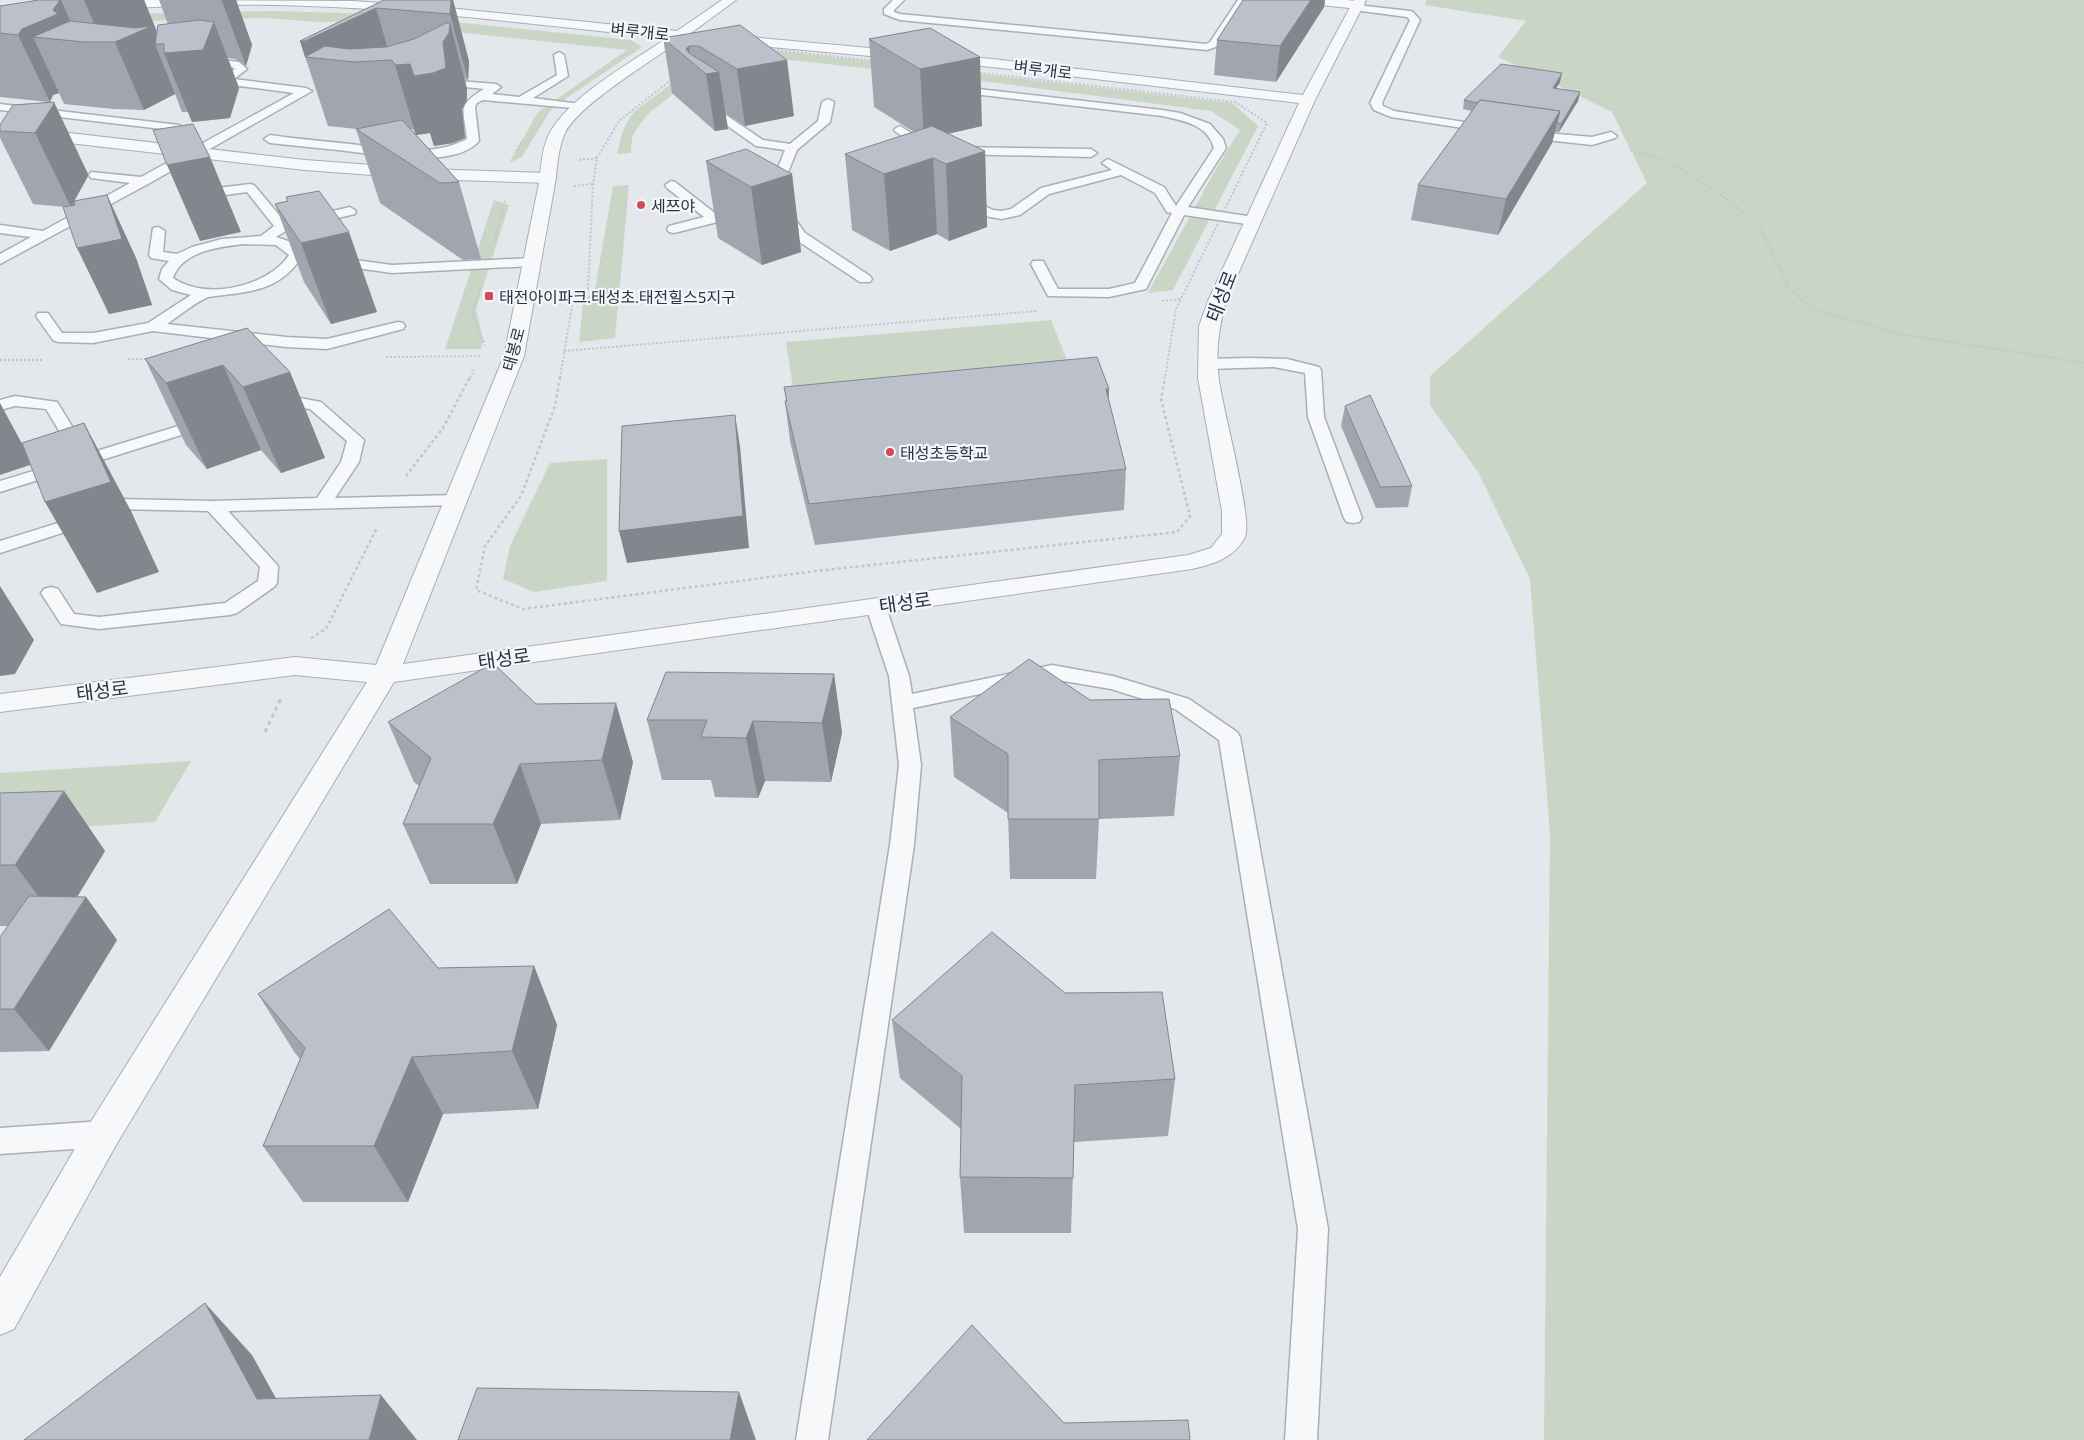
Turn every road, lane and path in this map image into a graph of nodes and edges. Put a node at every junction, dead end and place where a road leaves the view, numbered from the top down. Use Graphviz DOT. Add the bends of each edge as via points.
graph roads {
  1 [pos="730,0"];
  2 [pos="899,0"];
  3 [pos="1242,0"];
  4 [pos="1311,0"];
  5 [pos="200,1"];
  6 [pos="1359,4"];
  7 [pos="97,6"];
  8 [pos="679,35"];
  9 [pos="698,37"];
  10 [pos="718,38"];
  11 [pos="559,55"];
  12 [pos="190,59"];
  13 [pos="424,80"];
  14 [pos="224,81"];
  15 [pos="462,84"];
  16 [pos="199,85"];
  17 [pos="938,88"];
  18 [pos="445,94"];
  19 [pos="481,96"];
  20 [pos="522,100"];
  21 [pos="1308,100"];
  22 [pos="828,102"];
  23 [pos="554,104"];
  24 [pos="703,105"];
  25 [pos="0,107"];
  26 [pos="580,107"];
  27 [pos="179,128"];
  28 [pos="0,130"];
  29 [pos="900,130"];
  30 [pos="1497,130"];
  31 [pos="1516,133"];
  32 [pos="1611,136"];
  33 [pos="270,140"];
  34 [pos="1592,141"];
  35 [pos="792,148"];
  36 [pos="934,153"];
  37 [pos="194,154"];
  38 [pos="513,155"];
  39 [pos="916,159"];
  40 [pos="1121,171"];
  41 [pos="95,175"];
  42 [pos="548,178"];
  43 [pos="144,181"];
  44 [pos="671,185"];
  45 [pos="210,193"];
  46 [pos="950,197"];
  47 [pos="757,207"];
  48 [pos="1180,210"];
  49 [pos="350,211"];
  50 [pos="1221,216"];
  51 [pos="714,218"];
  52 [pos="1253,221"];
  53 [pos="282,227"];
  54 [pos="0,228"];
  55 [pos="674,229"];
  56 [pos="158,231"];
  57 [pos="45,235"];
  58 [pos="264,240"];
  59 [pos="306,256"];
  60 [pos="180,259"];
  61 [pos="0,260"];
  62 [pos="532,262"];
  63 [pos="1038,264"];
  64 [pos="865,279"];
  65 [pos="204,293"];
  66 [pos="1181,299"];
  67 [pos="1161,301"];
  68 [pos="1217,301"];
  69 [pos="1043,310"];
  70 [pos="43,316"];
  71 [pos="153,326"];
  72 [pos="398,326"];
  73 [pos="564,351"];
  74 [pos="2084,363"];
  75 [pos="1208,364"];
  76 [pos="475,368"];
  77 [pos="0,405"];
  78 [pos="260,405"];
  79 [pos="224,416"];
  80 [pos="404,479"];
  81 [pos="101,482"];
  82 [pos="0,487"];
  83 [pos="456,500"];
  84 [pos="323,504"];
  85 [pos="213,506"];
  86 [pos="1353,518"];
  87 [pos="379,524"];
  88 [pos="0,547"];
  89 [pos="51,593"];
  90 [pos="876,606"];
  91 [pos="306,640"];
  92 [pos="385,675"];
  93 [pos="0,703"];
  94 [pos="902,703"];
  95 [pos="103,1134"];
  96 [pos="0,1141"];
  97 [pos="0,1315"];
  98 [pos="812,1440"];
  99 [pos="1301,1440"];
  1 -- 8 [label="street, 태봉로"];
  2 -- 3 [label="lane" via="889,9 889,14 1207,47 1214,44"];
  4 -- 6 [label="street"];
  5 -- 7 [label="street, 벼루개로"];
  5 -- 8 [label="street, 벼루개로" via="380,6"];
  6 -- 21 [label="street, 태성로"];
  6 -- 30 [label="lane" via="1410,14 1415,20 1376,103 1378,108 1391,114"];
  8 -- 9 [label="street, 벼루개로"];
  8 -- 26 [label="street, 태봉로"];
  10 -- 21 [label="street, 벼루개로" via="992,63"];
  11 -- 20 [label="lane" via="563,76"];
  12 -- 14 [label="lane" via="235,64 242,69"];
  13 -- 15 [label="lane"];
  14 -- 16 [label="lane"];
  14 -- 37 [label="lane" via="306,91"];
  15 -- 18 [label="lane"];
  15 -- 19 [label="lane" via="496,87"];
  17 -- 48 [label="lane" via="1117,107 1195,121 1218,137 1220,148"];
  19 -- 20 [label="lane"];
  19 -- 33 [label="lane" via="469,107 473,141 463,148 436,154 404,154"];
  20 -- 23 [label="lane"];
  21 -- 52 [label="street, 태성로"];
  22 -- 35 [label="lane" via="824,122"];
  23 -- 26 [label="lane"];
  23 -- 38 [label="path" via="543,110"];
  24 -- 35 [label="lane" via="760,143"];
  25 -- 27 [label="lane" via="55,108"];
  26 -- 42 [label="street, 태봉로" via="558,131"];
  28 -- 37 [label="street"];
  29 -- 36 [label="lane"];
  31 -- 34 [label="lane"];
  32 -- 34 [label="lane"];
  34 -- 74 [label="path" via="1651,156 1679,168 1734,204 1760,227 1788,286 1811,309 1900,334"];
  35 -- 64 [label="lane" via="781,175 778,202 785,216 800,236"];
  36 -- 39 [label="lane"];
  36 -- 40 [label="lane" via="943,150 1088,152"];
  37 -- 42 [label="street" via="400,172"];
  37 -- 43 [label="lane"];
  40 -- 46 [label="lane" via="1045,191 1015,212 1001,216"];
  40 -- 48 [label="lane" via="1160,190 1172,209"];
  41 -- 43 [label="lane"];
  42 -- 62 [label="street, 태봉로"];
  43 -- 57 [label="lane"];
  44 -- 51 [label="lane"];
  45 -- 53 [label="lane" via="250,188"];
  47 -- 51 [label="lane"];
  48 -- 50 [label="lane"];
  48 -- 63 [label="lane" via="1141,286 1126,291 1090,294 1053,293"];
  49 -- 53 [label="lane"];
  50 -- 52 [label="lane"];
  50 -- 66 [label="path"];
  50 -- 73 [label="path" via="1266,124 1235,102 751,47 699,58 619,121 597,158 588,289 572,306"];
  51 -- 55 [label="lane"];
  52 -- 68 [label="street, 태성로"];
  53 -- 58 [label="lane"];
  54 -- 57 [label="lane"];
  56 -- 60 [label="lane" via="156,255"];
  57 -- 61 [label="lane"];
  58 -- 59 [label="lane" via="286,245"];
  58 -- 60 [label="lane" via="224,243"];
  59 -- 62 [label="lane" via="392,269"];
  59 -- 65 [label="lane" via="265,282"];
  60 -- 65 [label="lane" via="166,271 166,279 171,286 182,291"];
  62 -- 83 [label="street, 태봉로" via="514,356"];
  65 -- 71 [label="lane"];
  66 -- 67 [label="path"];
  66 -- 68 [label="path"];
  66 -- 73 [label="path" via="1176,308 1161,399 1190,516 1177,532 816,571 523,608 476,590 484,546 521,496 555,406"];
  68 -- 75 [label="street, 태성로" via="1209,326"];
  69 -- 73 [label="path"];
  70 -- 71 [label="lane" via="58,337 93,338"];
  71 -- 72 [label="lane" via="327,344"];
  75 -- 86 [label="lane" via="1274,361 1313,370 1316,417"];
  75 -- 90 [label="street, 태성로" via="1234,511 1234,535 1219,553 1192,562"];
  76 -- 80 [label="path" via="443,428"];
  77 -- 81 [label="lane" via="15,401 51,405"];
  78 -- 84 [label="lane" via="279,399 315,405 356,440 350,462"];
  79 -- 81 [label="lane"];
  81 -- 82 [label="lane"];
  81 -- 85 [label="lane"];
  81 -- 88 [label="lane" via="94,517"];
  83 -- 84 [label="lane"];
  83 -- 92 [label="street, 태봉로"];
  84 -- 85 [label="lane"];
  85 -- 89 [label="lane" via="270,566 267,583 230,609 99,623 68,620"];
  87 -- 91 [label="path" via="326,629"];
  90 -- 92 [label="street, 태성로"];
  90 -- 94 [label="lane" via="899,676"];
  92 -- 93 [label="street, 태성로" via="295,666"];
  92 -- 95 [label="street, 태봉로"];
  94 -- 98 [label="lane" via="910,765 902,845"];
  94 -- 99 [label="lane" via="1052,672 1113,682 1182,704 1229,737 1313,1229"];
  95 -- 96 [label="lane"];
  95 -- 97 [label="street, 태봉로"];
}
